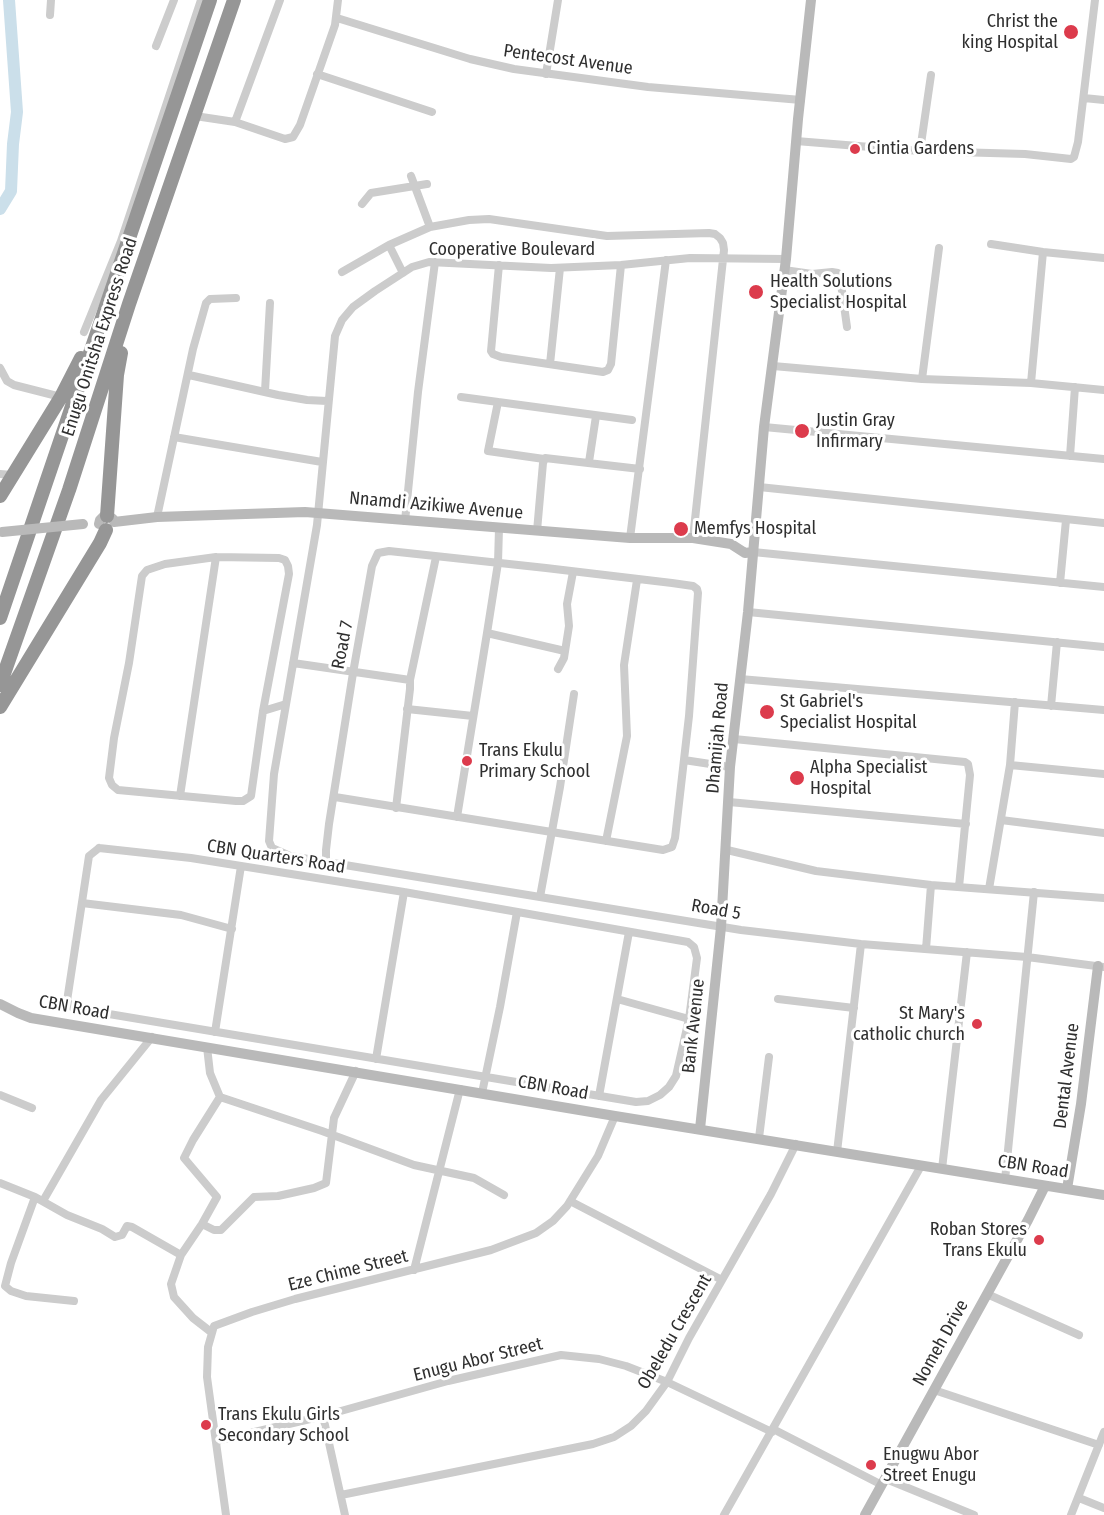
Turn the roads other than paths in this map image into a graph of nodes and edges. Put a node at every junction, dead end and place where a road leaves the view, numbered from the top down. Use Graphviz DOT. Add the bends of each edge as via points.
graph roads {
  1 [pos="51,0"];
  2 [pos="174,0"];
  3 [pos="201,0"];
  4 [pos="210,0"];
  5 [pos="234,0"];
  6 [pos="280,0"];
  7 [pos="338,0"];
  8 [pos="558,0"];
  9 [pos="811,0"];
  10 [pos="1095,0"];
  11 [pos="50,15"];
  12 [pos="337,18"];
  13 [pos="156,46"];
  14 [pos="317,74"];
  15 [pos="546,74"];
  16 [pos="931,75"];
  17 [pos="1084,98"];
  18 [pos="1104,99"];
  19 [pos="801,100"];
  20 [pos="432,112"];
  21 [pos="195,116"];
  22 [pos="235,122"];
  23 [pos="796,141"];
  24 [pos="920,151"];
  25 [pos="411,176"];
  26 [pos="427,184"];
  27 [pos="417,187"];
  28 [pos="362,204"];
  29 [pos="430,227"];
  30 [pos="991,244"];
  31 [pos="388,245"];
  32 [pos="939,248"];
  33 [pos="1043,252"];
  34 [pos="722,257"];
  35 [pos="1104,258"];
  36 [pos="666,260"];
  37 [pos="435,262"];
  38 [pos="499,265"];
  39 [pos="621,265"];
  40 [pos="785,265"];
  41 [pos="560,268"];
  42 [pos="342,272"];
  43 [pos="403,273"];
  44 [pos="236,298"];
  45 [pos="270,303"];
  46 [pos="129,304"];
  47 [pos="847,327"];
  48 [pos="84,332"];
  49 [pos="98,332"];
  50 [pos="550,364"];
  51 [pos="773,366"];
  52 [pos="0,368"];
  53 [pos="189,375"];
  54 [pos="922,379"];
  55 [pos="1031,383"];
  56 [pos="1075,387"];
  57 [pos="1104,390"];
  58 [pos="265,391"];
  59 [pos="60,397"];
  60 [pos="461,397"];
  61 [pos="327,401"];
  62 [pos="498,402"];
  63 [pos="596,416"];
  64 [pos="632,420"];
  65 [pos="764,427"];
  66 [pos="174,437"];
  67 [pos="1070,456"];
  68 [pos="544,459"];
  69 [pos="1104,459"];
  70 [pos="322,462"];
  71 [pos="589,462"];
  72 [pos="640,469"];
  73 [pos="6,474"];
  74 [pos="759,487"];
  75 [pos="0,496"];
  76 [pos="318,513"];
  77 [pos="156,518"];
  78 [pos="1066,520"];
  79 [pos="405,521"];
  80 [pos="106,523"];
  81 [pos="1104,523"];
  82 [pos="499,528"];
  83 [pos="537,531"];
  84 [pos="1,532"];
  85 [pos="630,538"];
  86 [pos="693,538"];
  87 [pos="753,552"];
  88 [pos="216,557"];
  89 [pos="436,557"];
  90 [pos="498,563"];
  91 [pos="573,572"];
  92 [pos="637,580"];
  93 [pos="1060,584"];
  94 [pos="1104,587"];
  95 [pos="748,612"];
  96 [pos="0,618"];
  97 [pos="488,633"];
  98 [pos="1057,642"];
  99 [pos="1104,647"];
  100 [pos="565,651"];
  101 [pos="293,663"];
  102 [pos="558,669"];
  103 [pos="353,673"];
  104 [pos="740,679"];
  105 [pos="410,680"];
  106 [pos="0,685"];
  107 [pos="574,693"];
  108 [pos="1015,702"];
  109 [pos="286,704"];
  110 [pos="1051,706"];
  111 [pos="0,707"];
  112 [pos="407,709"];
  113 [pos="1104,710"];
  114 [pos="263,711"];
  115 [pos="473,717"];
  116 [pos="734,739"];
  117 [pos="684,760"];
  118 [pos="1010,765"];
  119 [pos="730,767"];
  120 [pos="1104,774"];
  121 [pos="180,796"];
  122 [pos="334,797"];
  123 [pos="729,802"];
  124 [pos="396,808"];
  125 [pos="457,817"];
  126 [pos="1001,820"];
  127 [pos="966,824"];
  128 [pos="552,833"];
  129 [pos="1104,833"];
  130 [pos="606,841"];
  131 [pos="727,850"];
  132 [pos="326,862"];
  133 [pos="242,867"];
  134 [pos="931,885"];
  135 [pos="959,887"];
  136 [pos="989,889"];
  137 [pos="404,892"];
  138 [pos="1034,892"];
  139 [pos="540,897"];
  140 [pos="1104,898"];
  141 [pos="82,903"];
  142 [pos="516,912"];
  143 [pos="722,927"];
  144 [pos="232,928"];
  145 [pos="629,932"];
  146 [pos="861,944"];
  147 [pos="926,949"];
  148 [pos="967,952"];
  149 [pos="1027,957"];
  150 [pos="1101,966"];
  151 [pos="617,999"];
  152 [pos="778,999"];
  153 [pos="0,1004"];
  154 [pos="854,1008"];
  155 [pos="688,1018"];
  156 [pos="216,1032"];
  157 [pos="152,1037"];
  158 [pos="207,1047"];
  159 [pos="769,1057"];
  160 [pos="376,1059"];
  161 [pos="356,1071"];
  162 [pos="485,1076"];
  163 [pos="460,1089"];
  164 [pos="482,1093"];
  165 [pos="0,1095"];
  166 [pos="599,1096"];
  167 [pos="220,1097"];
  168 [pos="33,1108"];
  169 [pos="615,1116"];
  170 [pos="700,1129"];
  171 [pos="332,1135"];
  172 [pos="759,1138"];
  173 [pos="796,1144"];
  174 [pos="837,1152"];
  175 [pos="921,1166"];
  176 [pos="942,1169"];
  177 [pos="440,1171"];
  178 [pos="1005,1180"];
  179 [pos="0,1183"];
  180 [pos="1045,1186"];
  181 [pos="1067,1189"];
  182 [pos="504,1195"];
  183 [pos="1104,1195"];
  184 [pos="39,1199"];
  185 [pos="570,1201"];
  186 [pos="202,1224"];
  187 [pos="181,1255"];
  188 [pos="414,1270"];
  189 [pos="722,1280"];
  190 [pos="987,1294"];
  191 [pos="74,1301"];
  192 [pos="209,1328"];
  193 [pos="1079,1335"];
  194 [pos="667,1382"];
  195 [pos="934,1389"];
  196 [pos="323,1416"];
  197 [pos="772,1431"];
  198 [pos="1104,1432"];
  199 [pos="216,1441"];
  200 [pos="1099,1445"];
  201 [pos="884,1482"];
  202 [pos="341,1495"];
  203 [pos="1079,1498"];
  204 [pos="1104,1508"];
  205 [pos="226,1515"];
  206 [pos="345,1515"];
  207 [pos="724,1515"];
  208 [pos="865,1515"];
  209 [pos="974,1515"];
  210 [pos="1071,1515"];
  1 -- 11 [label="street"];
  2 -- 13 [label="street"];
  3 -- 48 [label="street" via="121,241"];
  4 -- 49 [label="highway, Enugu Onitsha Express Road"];
  5 -- 21 [label="highway, Enugu Onitsha Express Road"];
  6 -- 22 [label="street"];
  7 -- 12 [label="street"];
  8 -- 15 [label="street"];
  9 -- 19 [label="main road, Dhamijah Road"];
  10 -- 17 [label="street"];
  12 -- 14 [label="street"];
  12 -- 15 [label="street, Pentecost Avenue" via="470,59"];
  14 -- 20 [label="street"];
  14 -- 22 [label="street" via="293,137 278,137"];
  15 -- 19 [label="street, Pentecost Avenue"];
  16 -- 24 [label="street"];
  17 -- 18 [label="street"];
  17 -- 24 [label="street" via="1074,157 1067,160 1025,154"];
  19 -- 23 [label="main road, Dhamijah Road"];
  21 -- 22 [label="street"];
  21 -- 46 [label="highway, Enugu Onitsha Express Road"];
  23 -- 24 [label="street"];
  23 -- 40 [label="main road, Dhamijah Road"];
  25 -- 27 [label="street"];
  26 -- 27 [label="street"];
  27 -- 28 [label="street" via="372,193"];
  27 -- 29 [label="street"];
  29 -- 31 [label="street"];
  29 -- 34 [label="street" via="489,219 607,236 709,232 723,243"];
  30 -- 33 [label="street"];
  31 -- 42 [label="street"];
  31 -- 43 [label="street"];
  32 -- 54 [label="street"];
  33 -- 35 [label="street"];
  33 -- 55 [label="street"];
  34 -- 36 [label="street, Cooperative Boulevard"];
  34 -- 40 [label="street, Cooperative Boulevard"];
  34 -- 86 [label="street"];
  36 -- 39 [label="street, Cooperative Boulevard"];
  36 -- 72 [label="street"];
  37 -- 38 [label="street, Cooperative Boulevard"];
  37 -- 43 [label="street, Cooperative Boulevard" via="419,264"];
  37 -- 79 [label="street"];
  38 -- 41 [label="street, Cooperative Boulevard"];
  38 -- 50 [label="street" via="491,351 497,356"];
  39 -- 41 [label="street, Cooperative Boulevard"];
  39 -- 50 [label="street" via="608,370"];
  40 -- 47 [label="street, Cooperative Boulevard" via="812,274 838,273"];
  40 -- 51 [label="main road, Dhamijah Road"];
  41 -- 50 [label="street"];
  43 -- 61 [label="street, Cooperative Boulevard" via="342,320 335,336"];
  44 -- 53 [label="street" via="210,299 206,303"];
  45 -- 58 [label="street"];
  46 -- 80 [label="highway" via="117,375"];
  46 -- 106 [label="highway, Enugu Onitsha Express Road"];
  49 -- 59 [label="highway"];
  49 -- 96 [label="highway, Enugu Onitsha Express Road"];
  51 -- 54 [label="street"];
  51 -- 65 [label="main road, Dhamijah Road"];
  52 -- 59 [label="street" via="14,385"];
  53 -- 58 [label="street"];
  53 -- 66 [label="street"];
  54 -- 55 [label="street"];
  55 -- 56 [label="street"];
  56 -- 57 [label="street"];
  56 -- 67 [label="street"];
  58 -- 61 [label="street"];
  59 -- 73 [label="highway"];
  60 -- 62 [label="street"];
  61 -- 70 [label="street, Cooperative Boulevard"];
  62 -- 63 [label="street"];
  62 -- 68 [label="street" via="488,451"];
  63 -- 64 [label="street"];
  63 -- 71 [label="street"];
  65 -- 67 [label="street"];
  65 -- 74 [label="main road, Dhamijah Road"];
  66 -- 70 [label="street"];
  66 -- 77 [label="street"];
  67 -- 69 [label="street"];
  68 -- 71 [label="street"];
  68 -- 83 [label="street"];
  70 -- 76 [label="street, Cooperative Boulevard"];
  71 -- 72 [label="street"];
  72 -- 85 [label="street"];
  73 -- 75 [label="highway"];
  74 -- 78 [label="street"];
  74 -- 87 [label="main road, Dhamijah Road"];
  76 -- 77 [label="main road, Nnamdi Azikiwe Avenue"];
  76 -- 79 [label="main road, Nnamdi Azikiwe Avenue"];
  76 -- 101 [label="street, Cooperative Boulevard"];
  77 -- 80 [label="main road, Nnamdi Azikiwe Avenue"];
  78 -- 81 [label="street"];
  78 -- 93 [label="street"];
  79 -- 82 [label="main road, Nnamdi Azikiwe Avenue"];
  80 -- 84 [label="main road, Nnamdi Azikiwe Avenue, bridge"];
  80 -- 111 [label="highway" via="100,543"];
  82 -- 83 [label="main road, Nnamdi Azikiwe Avenue"];
  82 -- 90 [label="street"];
  83 -- 85 [label="main road, Nnamdi Azikiwe Avenue"];
  85 -- 86 [label="main road, Nnamdi Azikiwe Avenue"];
  86 -- 87 [label="main road, Nnamdi Azikiwe Avenue"];
  87 -- 93 [label="street"];
  87 -- 95 [label="main road, Dhamijah Road"];
  88 -- 114 [label="street" via="279,558 288,566"];
  88 -- 121 [label="street"];
  88 -- 121 [label="street" via="165,564 147,570 142,576 114,738 109,778 112,785 118,790"];
  89 -- 90 [label="street, Road 7"];
  89 -- 103 [label="street, Road 7" via="389,551 375,557"];
  89 -- 105 [label="street"];
  90 -- 91 [label="street, Road 7"];
  90 -- 97 [label="street"];
  91 -- 92 [label="street, Road 7"];
  91 -- 100 [label="street"];
  92 -- 117 [label="street, Road 7" via="693,586 699,593"];
  92 -- 130 [label="street" via="624,665 627,736"];
  93 -- 94 [label="street"];
  95 -- 98 [label="street"];
  95 -- 104 [label="main road, Dhamijah Road"];
  97 -- 100 [label="street"];
  97 -- 115 [label="street"];
  98 -- 99 [label="street"];
  98 -- 110 [label="street"];
  100 -- 102 [label="street"];
  101 -- 103 [label="street"];
  101 -- 109 [label="street, Cooperative Boulevard"];
  103 -- 105 [label="street"];
  103 -- 122 [label="street, Road 7"];
  104 -- 108 [label="street"];
  104 -- 116 [label="main road, Dhamijah Road"];
  105 -- 112 [label="street"];
  107 -- 128 [label="street"];
  108 -- 110 [label="street"];
  108 -- 118 [label="street"];
  109 -- 114 [label="street"];
  109 -- 132 [label="street, Road 5" via="274,774 269,841 272,848 290,856"];
  110 -- 113 [label="street"];
  112 -- 115 [label="street"];
  112 -- 124 [label="street"];
  114 -- 121 [label="street" via="248,799"];
  115 -- 125 [label="street"];
  116 -- 119 [label="main road, Dhamijah Road"];
  116 -- 127 [label="street" via="965,762 970,775"];
  117 -- 119 [label="street"];
  117 -- 130 [label="street" via="672,847 663,850"];
  118 -- 120 [label="street"];
  118 -- 126 [label="street"];
  119 -- 123 [label="main road, Dhamijah Road"];
  122 -- 124 [label="street"];
  122 -- 132 [label="street, Road 7"];
  123 -- 127 [label="street"];
  123 -- 131 [label="main road, Dhamijah Road"];
  124 -- 125 [label="street"];
  125 -- 128 [label="street"];
  126 -- 129 [label="street"];
  126 -- 136 [label="street"];
  127 -- 135 [label="street"];
  128 -- 130 [label="street"];
  128 -- 139 [label="street"];
  131 -- 134 [label="street" via="816,871"];
  131 -- 143 [label="main road, Dhamijah Road"];
  132 -- 139 [label="street, Road 5"];
  133 -- 137 [label="street, CBN Quarters Road"];
  133 -- 141 [label="street, CBN Quarters Road" via="99,848 89,856"];
  133 -- 144 [label="street"];
  134 -- 135 [label="street"];
  134 -- 147 [label="street"];
  135 -- 136 [label="street"];
  136 -- 138 [label="street"];
  137 -- 142 [label="street, CBN Quarters Road"];
  137 -- 160 [label="street"];
  138 -- 140 [label="street"];
  138 -- 149 [label="street"];
  139 -- 143 [label="street, Road 5"];
  141 -- 144 [label="street" via="181,915"];
  141 -- 156 [label="street, CBN Quarters Road" via="69,1005 78,1010"];
  142 -- 145 [label="street, CBN Quarters Road"];
  142 -- 162 [label="street"];
  143 -- 146 [label="street, Road 5"];
  143 -- 170 [label="main road, Bank Avenue"];
  144 -- 156 [label="street"];
  145 -- 151 [label="street"];
  145 -- 155 [label="street, CBN Quarters Road" via="688,942 694,947 697,958"];
  146 -- 147 [label="street, Road 5"];
  146 -- 154 [label="street"];
  147 -- 148 [label="street, Road 5"];
  148 -- 149 [label="street, Road 5"];
  148 -- 176 [label="street"];
  149 -- 150 [label="street, Road 5"];
  149 -- 178 [label="street"];
  150 -- 181 [label="main road, Dental Avenue"];
  151 -- 155 [label="street"];
  151 -- 166 [label="street"];
  152 -- 154 [label="street"];
  153 -- 157 [label="main road, CBN Road" via="31,1018"];
  154 -- 174 [label="street"];
  155 -- 166 [label="street, CBN Quarters Road" via="680,1064 669,1087 660,1095 636,1102"];
  156 -- 160 [label="street, CBN Quarters Road"];
  157 -- 158 [label="main road, CBN Road"];
  157 -- 184 [label="street" via="101,1100"];
  158 -- 161 [label="main road, CBN Road"];
  158 -- 167 [label="street" via="210,1073"];
  159 -- 172 [label="street"];
  160 -- 162 [label="street, CBN Quarters Road"];
  161 -- 163 [label="main road, CBN Road"];
  161 -- 171 [label="street" via="336,1113"];
  162 -- 164 [label="street"];
  162 -- 166 [label="street, CBN Quarters Road"];
  163 -- 164 [label="main road, CBN Road"];
  163 -- 177 [label="street"];
  164 -- 169 [label="main road, CBN Road"];
  165 -- 168 [label="street"];
  167 -- 171 [label="street"];
  167 -- 186 [label="street" via="184,1158 217,1197"];
  169 -- 170 [label="main road, CBN Road"];
  169 -- 185 [label="street, Eze Chime Street" via="598,1156"];
  170 -- 172 [label="main road, CBN Road"];
  171 -- 177 [label="street"];
  171 -- 186 [label="street" via="324,1184 278,1196 254,1197 221,1230"];
  172 -- 173 [label="main road, CBN Road"];
  173 -- 174 [label="main road, CBN Road"];
  173 -- 189 [label="street, Obeledu Crescent"];
  174 -- 175 [label="main road, CBN Road"];
  175 -- 176 [label="main road, CBN Road"];
  175 -- 197 [label="street"];
  176 -- 178 [label="main road, CBN Road"];
  177 -- 182 [label="street" via="474,1178"];
  177 -- 188 [label="street"];
  178 -- 180 [label="main road, CBN Road"];
  179 -- 184 [label="street"];
  180 -- 181 [label="main road, CBN Road"];
  180 -- 190 [label="main road, Nomeh Drive"];
  181 -- 183 [label="main road, CBN Road"];
  184 -- 187 [label="street" via="115,1237 122,1235 127,1226 132,1227"];
  184 -- 191 [label="street" via="5,1286 26,1296"];
  185 -- 188 [label="street, Eze Chime Street" via="553,1221 527,1237"];
  185 -- 189 [label="street"];
  186 -- 187 [label="street"];
  187 -- 192 [label="street" via="171,1289 174,1297 193,1318"];
  188 -- 192 [label="street, Eze Chime Street" via="287,1302"];
  189 -- 194 [label="street, Obeledu Crescent"];
  190 -- 193 [label="street"];
  190 -- 195 [label="main road, Nomeh Drive"];
  192 -- 199 [label="street" via="207,1377"];
  194 -- 196 [label="street, Enugu Abor Street" via="606,1360 559,1355"];
  194 -- 197 [label="street, Enugu Abor Street"];
  194 -- 202 [label="street, Obeledu Crescent" via="637,1421 606,1440"];
  195 -- 200 [label="street"];
  195 -- 201 [label="main road, Nomeh Drive"];
  196 -- 199 [label="street, Enugu Abor Street"];
  196 -- 202 [label="street"];
  197 -- 201 [label="street, Enugu Abor Street"];
  197 -- 207 [label="street"];
  198 -- 200 [label="street"];
  199 -- 205 [label="street"];
  200 -- 203 [label="street"];
  201 -- 208 [label="main road, Nomeh Drive"];
  201 -- 209 [label="street, Enugu Abor Street"];
  202 -- 206 [label="street"];
  203 -- 204 [label="street"];
  203 -- 210 [label="street"];
}
